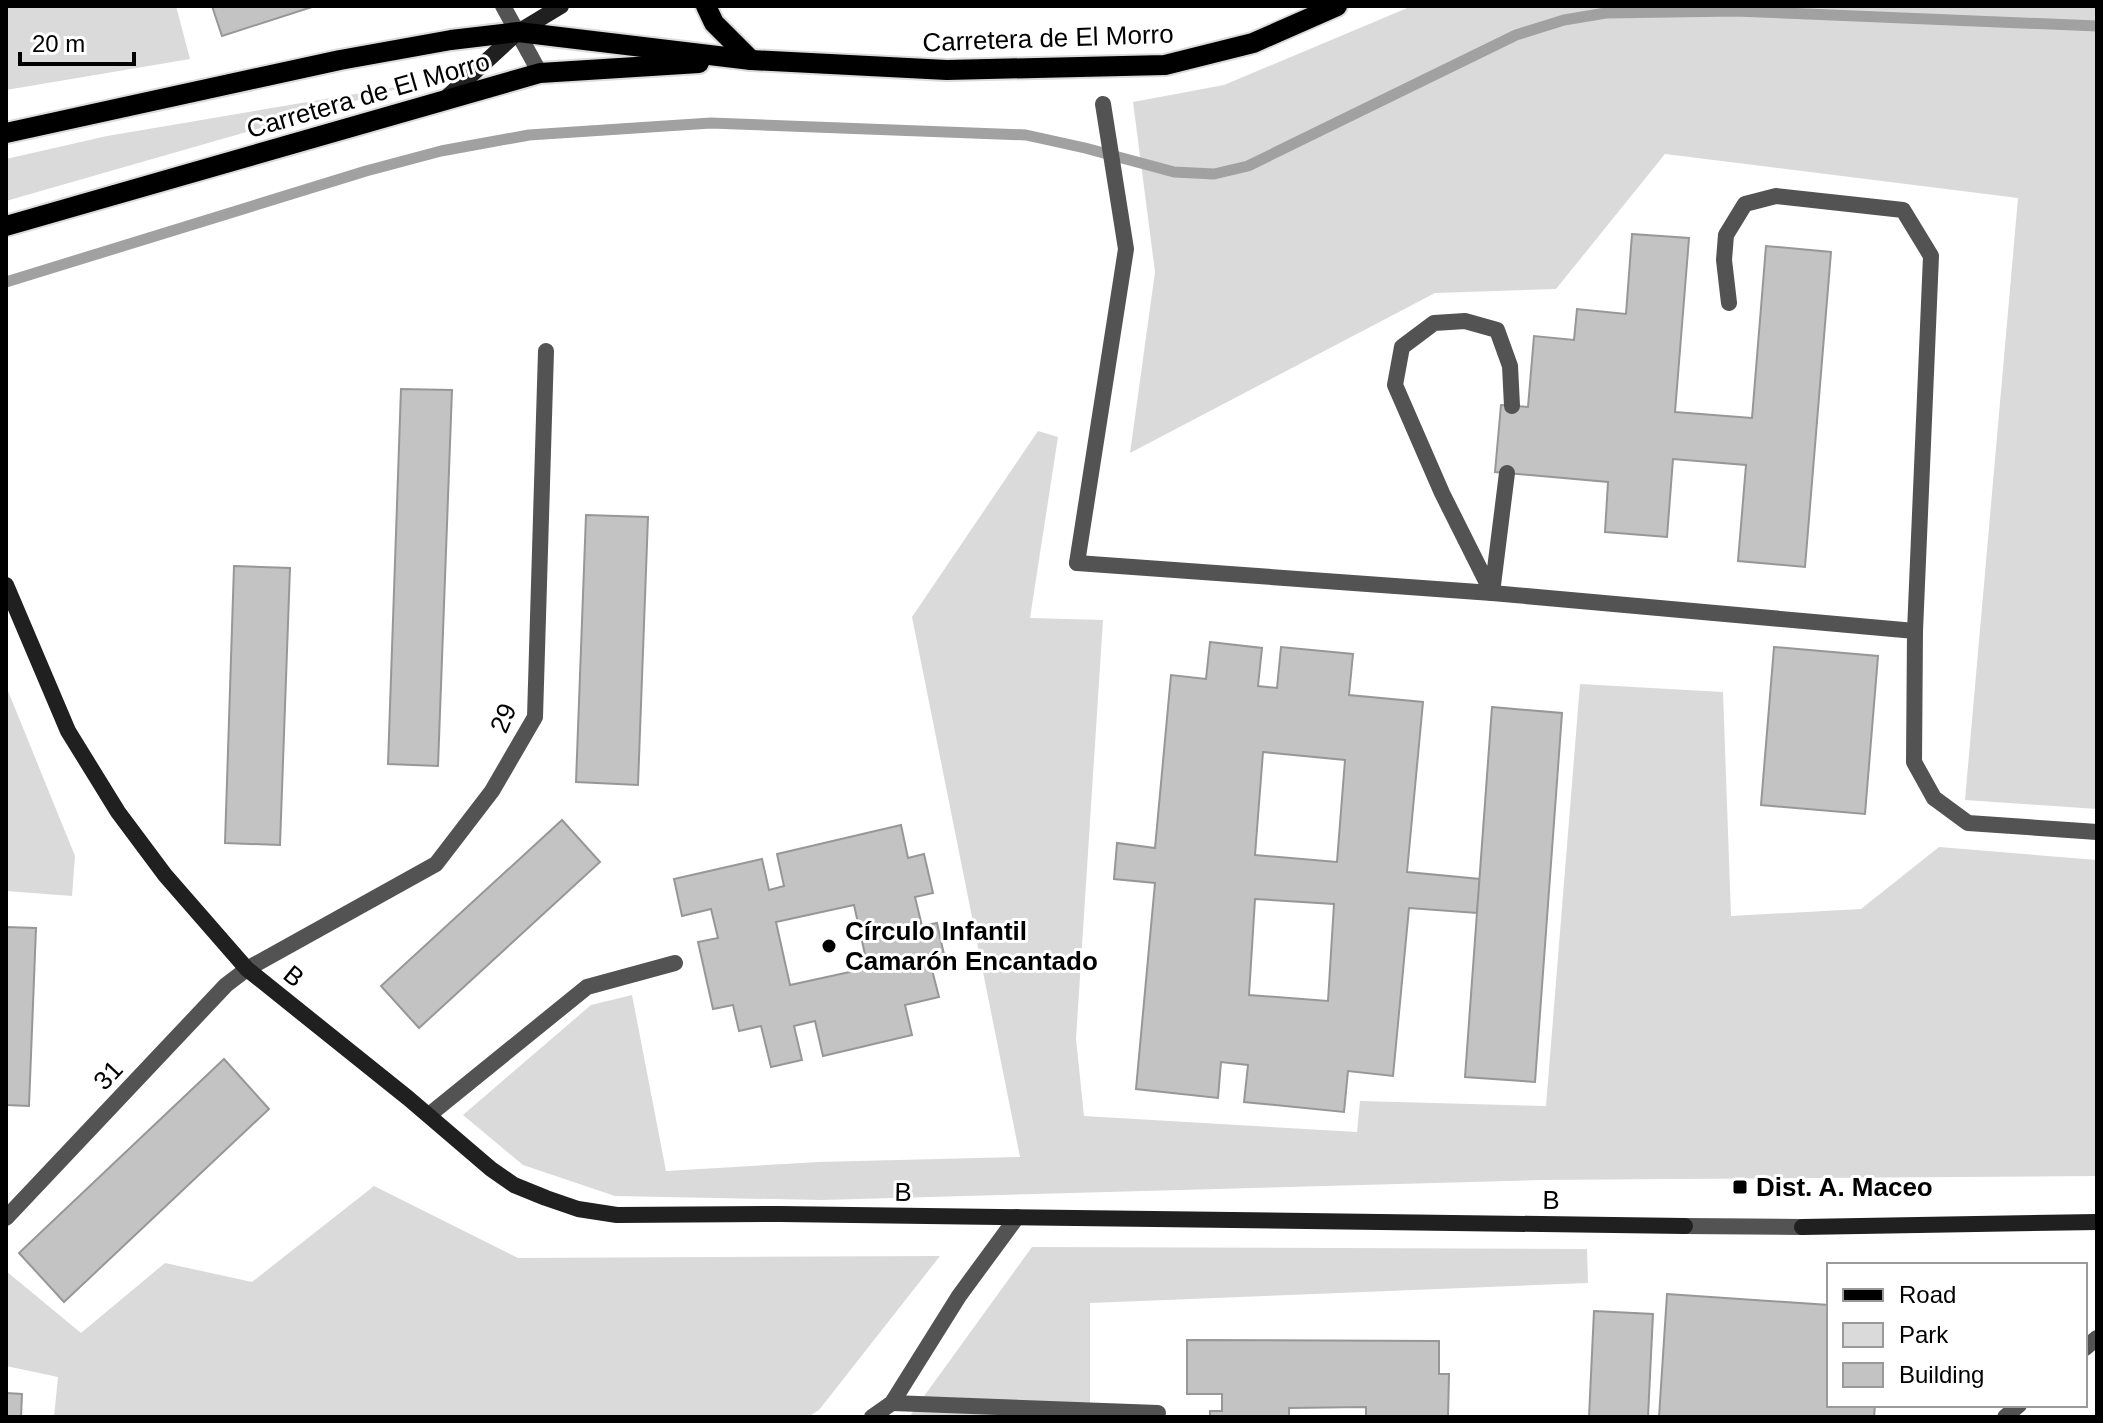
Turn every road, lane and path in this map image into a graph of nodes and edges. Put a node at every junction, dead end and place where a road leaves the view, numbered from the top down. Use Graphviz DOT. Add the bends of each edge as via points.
graph roads {
  1 [pos="503,6"];
  2 [pos="561,6"];
  3 [pos="706,6"];
  4 [pos="1337,6"];
  5 [pos="518,32"];
  6 [pos="751,60"];
  7 [pos="540,73"];
  8 [pos="444,100"];
  9 [pos="1103,104"];
  10 [pos="6,133"];
  11 [pos="6,226"];
  12 [pos="1729,303"];
  13 [pos="546,351"];
  14 [pos="1512,406"];
  15 [pos="1507,473"];
  16 [pos="6,585"];
  17 [pos="1492,593"];
  18 [pos="1915,631"];
  19 [pos="2097,832"];
  20 [pos="675,963"];
  21 [pos="247,969"];
  22 [pos="429,1115"];
  23 [pos="1017,1217"];
  24 [pos="6,1218"];
  25 [pos="2097,1222"];
  26 [pos="892,1403"];
  27 [pos="1158,1413"];
  28 [pos="872,1417"];
  1 -- 5 [label="street"];
  2 -- 5 [label="street"];
  3 -- 6 [label="main road" via="714,23"];
  4 -- 6 [label="main road, Carretera de El Morro" via="1253,43 1165,65 947,70"];
  5 -- 6 [label="main road, Carretera de El Morro"];
  5 -- 7 [label="street"];
  5 -- 8 [label="street"];
  5 -- 10 [label="main road, Carretera de El Morro" via="340,60"];
  6 -- 7 [label="main road, Carretera de El Morro"];
  7 -- 8 [label="main road, Carretera de El Morro"];
  8 -- 11 [label="main road, Carretera de El Morro"];
  9 -- 17 [label="street" via="1126,249 1077,563"];
  12 -- 18 [label="street" via="1726,235 1745,204 1776,196 1903,210 1931,256"];
  13 -- 21 [label="street, 29" via="535,717 492,791 436,864"];
  14 -- 17 [label="street" via="1510,366 1497,330 1465,321 1434,323 1402,347 1395,385"];
  15 -- 17 [label="street"];
  16 -- 21 [label="street, B" via="68,731 118,812"];
  17 -- 18 [label="street"];
  18 -- 19 [label="street" via="1914,762 1934,798 1968,823"];
  20 -- 22 [label="street" via="587,987"];
  21 -- 22 [label="street, B"];
  21 -- 24 [label="street, 31"];
  22 -- 23 [label="street, B" via="514,1185 578,1209 617,1215"];
  23 -- 25 [label="street, B" via="1802,1227"];
  23 -- 26 [label="street" via="959,1296"];
  26 -- 27 [label="street"];
  26 -- 28 [label="street"];
}
